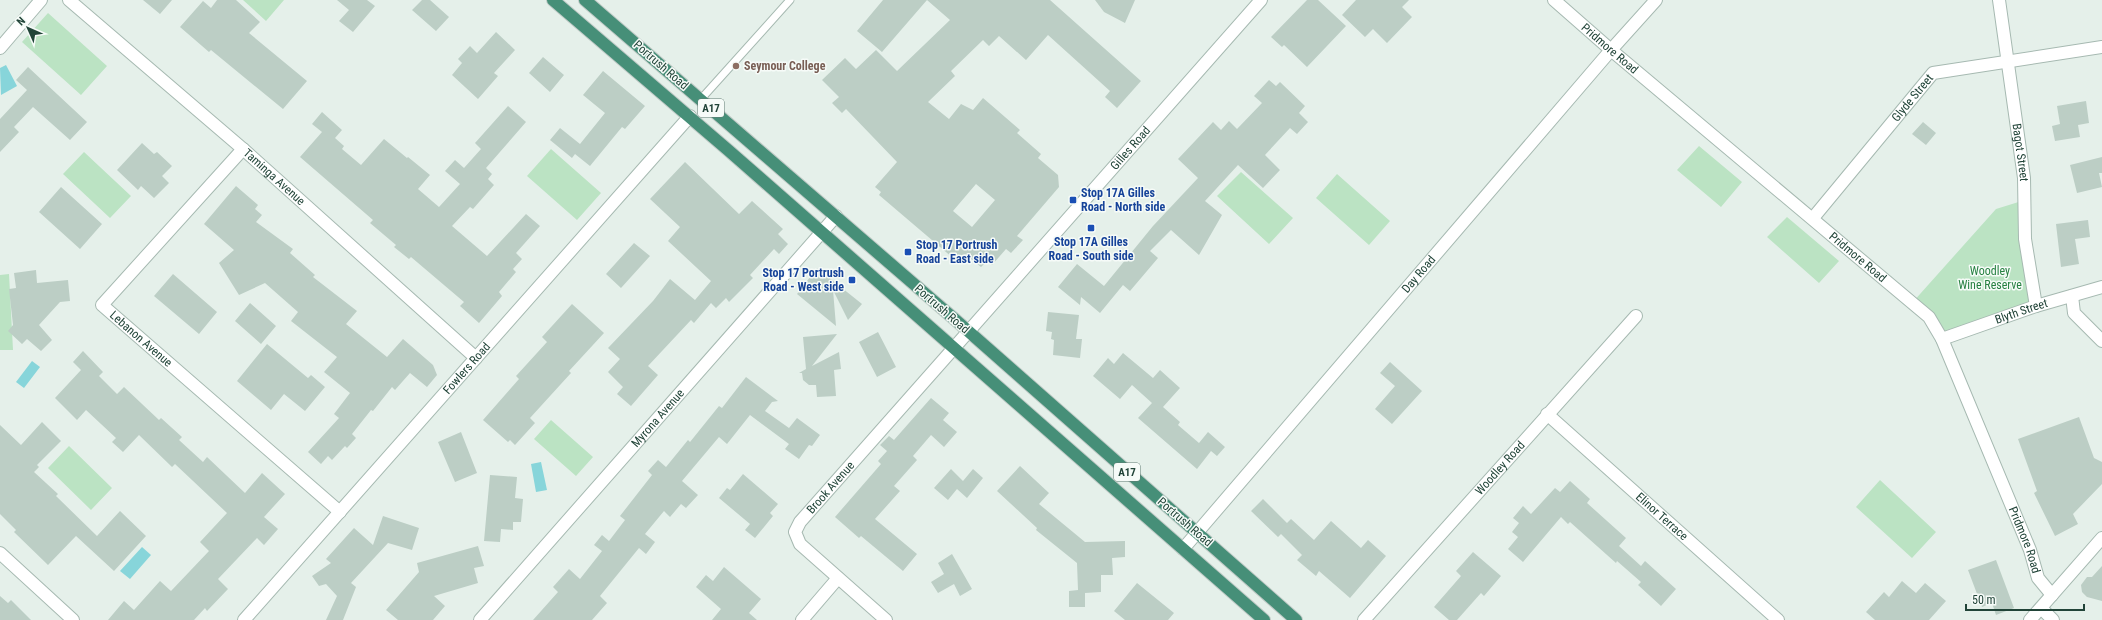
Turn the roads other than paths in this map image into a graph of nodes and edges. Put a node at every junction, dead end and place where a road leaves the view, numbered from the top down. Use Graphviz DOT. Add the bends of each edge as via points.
graph roads {
  1 [pos="42,0"];
  2 [pos="69,0"];
  3 [pos="553,0"];
  4 [pos="585,0"];
  5 [pos="790,0"];
  6 [pos="1260,0"];
  7 [pos="1554,0"];
  8 [pos="1656,0"];
  9 [pos="1999,0"];
  10 [pos="2102,47"];
  11 [pos="0,48"];
  12 [pos="1611,50"];
  13 [pos="2008,62"];
  14 [pos="701,99"];
  15 [pos="690,116"];
  16 [pos="243,149"];
  17 [pos="836,216"];
  18 [pos="1813,218"];
  19 [pos="822,232"];
  20 [pos="2102,287"];
  21 [pos="2072,296"];
  22 [pos="2036,306"];
  23 [pos="1636,316"];
  24 [pos="968,332"];
  25 [pos="1942,339"];
  26 [pos="2102,341"];
  27 [pos="953,349"];
  28 [pos="476,358"];
  29 [pos="1547,414"];
  30 [pos="340,512"];
  31 [pos="1197,532"];
  32 [pos="2102,538"];
  33 [pos="1183,549"];
  34 [pos="0,553"];
  35 [pos="838,578"];
  36 [pos="2052,595"];
  37 [pos="2041,608"];
  38 [pos="73,620"];
  39 [pos="244,620"];
  40 [pos="480,620"];
  41 [pos="802,620"];
  42 [pos="886,620"];
  43 [pos="1264,620"];
  44 [pos="1296,620"];
  45 [pos="1364,620"];
  46 [pos="1778,620"];
  47 [pos="2030,620"];
  48 [pos="2053,620"];
  1 -- 11 [label="street"];
  2 -- 16 [label="street, Taminga Avenue"];
  3 -- 15 [label="highway, Portrush Road / A17"];
  4 -- 14 [label="highway, Portrush Road / A17"];
  5 -- 14 [label="lane"];
  6 -- 24 [label="street, Gilles Road"];
  7 -- 12 [label="street, Pridmore Road"];
  8 -- 12 [label="street, Day Road"];
  9 -- 13 [label="street, Bagot Street"];
  10 -- 13 [label="street, Glyde Street"];
  12 -- 18 [label="street, Pridmore Road"];
  12 -- 31 [label="street, Day Road"];
  13 -- 18 [label="street, Glyde Street" via="1933,73"];
  13 -- 22 [label="street, Bagot Street" via="2024,178 2025,239"];
  14 -- 17 [label="highway, Portrush Road / A17"];
  15 -- 19 [label="highway, Portrush Road / A17"];
  15 -- 28 [label="street, Fowlers Road"];
  16 -- 28 [label="street, Taminga Avenue"];
  16 -- 30 [label="street, Lebanon Avenue" via="102,305"];
  17 -- 19 [label="street, Myrona Avenue"];
  17 -- 24 [label="highway, Portrush Road / A17"];
  18 -- 25 [label="street, Pridmore Road" via="1929,317"];
  19 -- 27 [label="highway, Portrush Road / A17"];
  19 -- 40 [label="street, Myrona Avenue"];
  20 -- 21 [label="street, Blyth Street"];
  21 -- 22 [label="street, Blyth Street"];
  21 -- 26 [label="street" via="2074,313"];
  22 -- 25 [label="street, Blyth Street"];
  23 -- 29 [label="street, Woodley Road"];
  24 -- 27 [label="street, Gilles Road"];
  24 -- 31 [label="highway, Portrush Road / A17"];
  25 -- 36 [label="street, Pridmore Road" via="2030,550 2038,578"];
  27 -- 33 [label="highway, Portrush Road / A17"];
  27 -- 35 [label="street, Brook Avenue" via="800,522 795,532 800,544"];
  28 -- 30 [label="street, Fowlers Road"];
  29 -- 45 [label="street, Woodley Road"];
  29 -- 46 [label="street, Elinor Terrace"];
  30 -- 39 [label="street, Fowlers Road"];
  31 -- 33 [label="street, Day Road"];
  31 -- 44 [label="highway, Portrush Road / A17"];
  32 -- 36 [label="street"];
  33 -- 43 [label="highway, Portrush Road / A17"];
  34 -- 38 [label="street"];
  35 -- 41 [label="street"];
  35 -- 42 [label="street, Brook Avenue"];
  36 -- 37 [label="street"];
  37 -- 47 [label="street"];
  37 -- 48 [label="street"];
}
